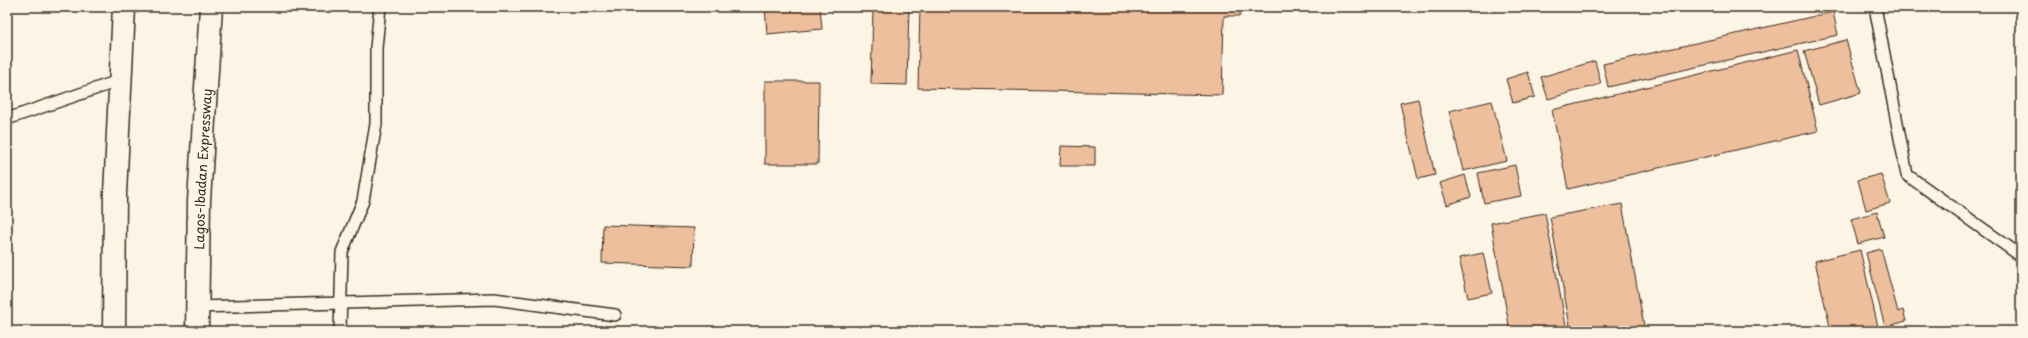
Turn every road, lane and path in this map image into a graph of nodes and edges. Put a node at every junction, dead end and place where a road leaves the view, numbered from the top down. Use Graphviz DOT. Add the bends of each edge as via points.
graph roads {
  1 [pos="124,7"];
  2 [pos="211,7"];
  3 [pos="380,7"];
  4 [pos="1875,7"];
  5 [pos="121,80"];
  6 [pos="7,119"];
  7 [pos="2021,256"];
  8 [pos="340,304"];
  9 [pos="197,307"];
  10 [pos="615,315"];
  11 [pos="114,331"];
  12 [pos="197,331"];
  13 [pos="340,331"];
  1 -- 5 [label="highway"];
  2 -- 9 [label="highway, Lagos-Ibadan Expressway" via="199,200"];
  3 -- 8 [label="lane" via="376,48 376,124 363,201 342,252"];
  4 -- 7 [label="lane" via="1907,175"];
  5 -- 6 [label="lane"];
  5 -- 11 [label="highway" via="115,194"];
  8 -- 9 [label="lane"];
  8 -- 10 [label="lane" via="494,298"];
  8 -- 13 [label="lane"];
  9 -- 12 [label="highway, Lagos-Ibadan Expressway"];
}
